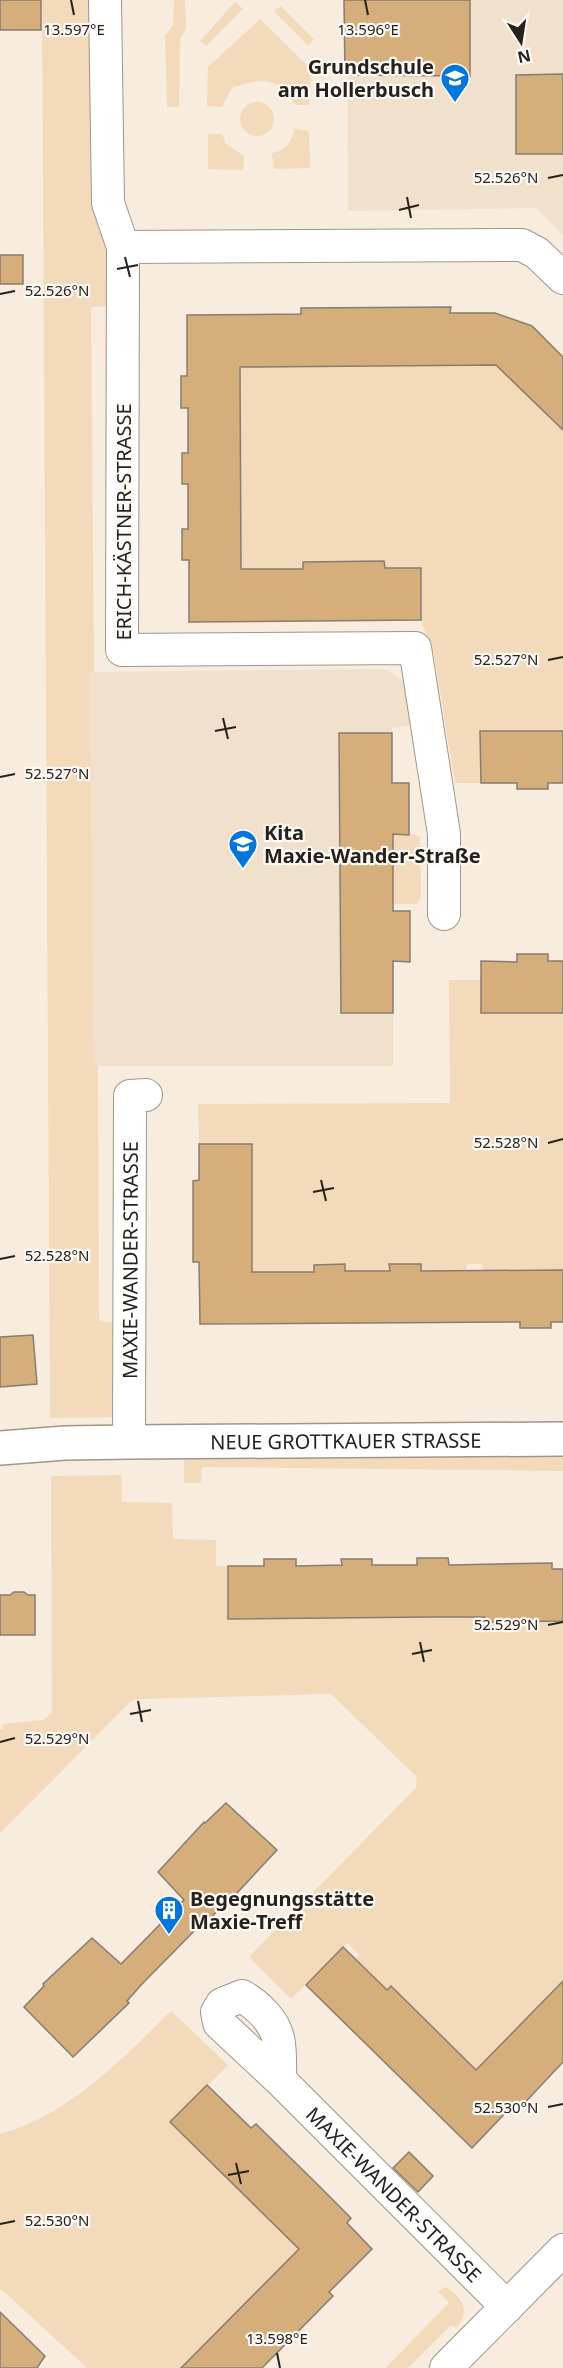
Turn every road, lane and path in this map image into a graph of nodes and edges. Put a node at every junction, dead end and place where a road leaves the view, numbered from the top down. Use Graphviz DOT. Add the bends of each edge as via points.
graph roads {
  1 [pos="105,0"];
  2 [pos="123,247"];
  3 [pos="563,278"];
  4 [pos="444,914"];
  5 [pos="146,1095"];
  6 [pos="563,1439"];
  7 [pos="129,1442"];
  8 [pos="0,1448"];
  9 [pos="280,2080"];
  10 [pos="563,2250"];
  11 [pos="507,2307"];
  12 [pos="446,2368"];
  1 -- 2 [label="street, ERICH-KÄSTNER-STRASSE" via="108,203"];
  2 -- 3 [label="street" via="522,246 537,253"];
  2 -- 4 [label="street, ERICH-KÄSTNER-STRASSE" via="122,650 415,648 444,834"];
  5 -- 7 [label="street, MAXIE-WANDER-STRASSE" via="130,1096"];
  6 -- 7 [label="street, NEUE GROTTKAUER STRASSE"];
  7 -- 8 [label="street, NEUE GROTTKAUER STRASSE"];
  9 -- 11 [label="street, MAXIE-WANDER-STRASSE"];
  10 -- 11 [label="street"];
  11 -- 12 [label="street"];
}
